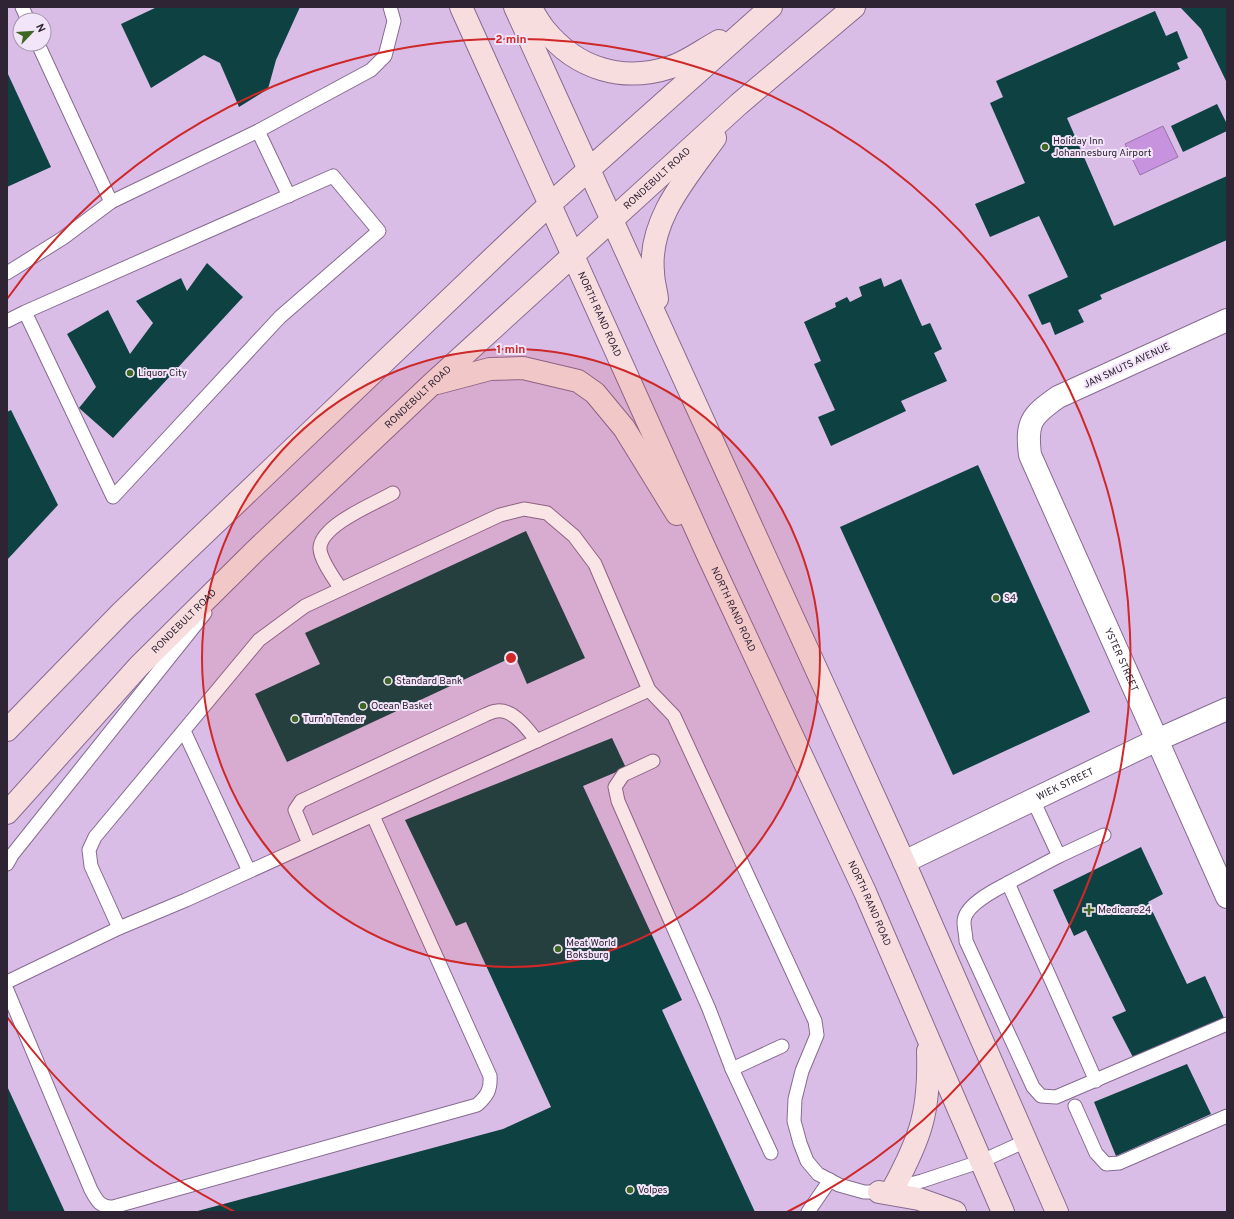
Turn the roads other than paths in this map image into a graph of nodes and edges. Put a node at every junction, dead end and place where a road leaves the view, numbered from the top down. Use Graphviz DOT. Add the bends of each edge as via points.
graph roads {
  1 [pos="390,7"];
  2 [pos="461,7"];
  3 [pos="515,7"];
  4 [pos="530,7"];
  5 [pos="854,7"];
  6 [pos="763,14"];
  7 [pos="42,52"];
  8 [pos="739,104"];
  9 [pos="258,131"];
  10 [pos="589,171"];
  11 [pos="289,196"];
  12 [pos="111,202"];
  13 [pos="549,205"];
  14 [pos="612,220"];
  15 [pos="573,256"];
  16 [pos="12,266"];
  17 [pos="7,272"];
  18 [pos="25,312"];
  19 [pos="1227,320"];
  20 [pos="7,321"];
  21 [pos="663,328"];
  22 [pos="434,383"];
  23 [pos="1032,420"];
  24 [pos="393,494"];
  25 [pos="706,551"];
  26 [pos="254,552"];
  27 [pos="341,589"];
  28 [pos="649,690"];
  29 [pos="1227,710"];
  30 [pos="7,730"];
  31 [pos="184,731"];
  32 [pos="1157,740"];
  33 [pos="537,741"];
  34 [pos="653,760"];
  35 [pos="1033,800"];
  36 [pos="7,813"];
  37 [pos="373,816"];
  38 [pos="1104,835"];
  39 [pos="310,844"];
  40 [pos="1059,856"];
  41 [pos="904,862"];
  42 [pos="7,864"];
  43 [pos="249,872"];
  44 [pos="1008,883"];
  45 [pos="1227,897"];
  46 [pos="119,928"];
  47 [pos="7,982"];
  48 [pos="7,990"];
  49 [pos="1227,1024"];
  50 [pos="927,1040"];
  51 [pos="782,1046"];
  52 [pos="732,1069"];
  53 [pos="1096,1081"];
  54 [pos="1075,1106"];
  55 [pos="1227,1116"];
  56 [pos="1026,1141"];
  57 [pos="771,1153"];
  58 [pos="982,1161"];
  59 [pos="830,1180"];
  60 [pos="886,1190"];
  61 [pos="808,1212"];
  62 [pos="955,1212"];
  63 [pos="1003,1212"];
  64 [pos="1057,1212"];
  1 -- 9 [label="lane" via="394,21 386,56 371,70"];
  2 -- 13 [label="main road, NORTH RAND ROAD"];
  3 -- 10 [label="main road"];
  4 -- 6 [label="main road" via="544,30 564,50 591,67 621,73 649,73 672,67"];
  5 -- 8 [label="main road, RONDEBULT ROAD"];
  6 -- 10 [label="main road"];
  7 -- 12 [label="lane"];
  8 -- 14 [label="main road, RONDEBULT ROAD"];
  8 -- 21 [label="main road" via="666,209 654,245 652,271"];
  9 -- 11 [label="lane"];
  9 -- 12 [label="lane"];
  10 -- 13 [label="main road"];
  10 -- 14 [label="main road"];
  11 -- 18 [label="lane"];
  11 -- 18 [label="lane" via="333,176 379,231 280,317 113,497"];
  12 -- 16 [label="lane" via="63,238"];
  13 -- 15 [label="main road, NORTH RAND ROAD"];
  13 -- 30 [label="main road" via="122,612"];
  14 -- 15 [label="main road, RONDEBULT ROAD"];
  14 -- 21 [label="main road"];
  15 -- 22 [label="main road, RONDEBULT ROAD"];
  15 -- 25 [label="main road, NORTH RAND ROAD"];
  16 -- 17 [label="lane"];
  18 -- 20 [label="lane"];
  19 -- 23 [label="street, JAN SMUTS AVENUE" via="1058,397"];
  21 -- 41 [label="main road"];
  22 -- 25 [label="main road" via="490,369 523,368 578,381 595,393 624,428 673,509"];
  22 -- 26 [label="main road, RONDEBULT ROAD"];
  23 -- 32 [label="street, YSTER STREET" via="1028,436 1030,455"];
  24 -- 27 [label="lane" via="345,519 323,539 320,548 323,559"];
  25 -- 50 [label="main road, NORTH RAND ROAD" via="865,892"];
  26 -- 36 [label="main road, RONDEBULT ROAD" via="140,666"];
  26 -- 42 [label="lane"];
  27 -- 28 [label="lane" via="500,515 524,509 547,513 574,536 595,564"];
  27 -- 31 [label="lane" via="304,606 259,640"];
  28 -- 33 [label="lane"];
  28 -- 59 [label="lane" via="674,716 815,1021 817,1035 794,1099 794,1121 808,1161 818,1174"];
  29 -- 32 [label="street, WIEK STREET"];
  31 -- 43 [label="lane"];
  31 -- 46 [label="lane" via="95,837 90,850 91,866"];
  32 -- 35 [label="street, WIEK STREET"];
  32 -- 45 [label="street, YSTER STREET"];
  33 -- 37 [label="lane"];
  33 -- 39 [label="lane" via="522,722 510,714 498,710 484,715 301,800 296,810"];
  34 -- 52 [label="lane" via="623,775 615,787 618,801 709,1009"];
  35 -- 40 [label="lane"];
  35 -- 41 [label="street, WIEK STREET"];
  37 -- 39 [label="lane"];
  37 -- 48 [label="lane" via="490,1076 490,1088 485,1098 477,1105 106,1207 99,1205 90,1190"];
  38 -- 40 [label="lane"];
  39 -- 43 [label="lane"];
  40 -- 44 [label="lane"];
  41 -- 56 [label="main road"];
  43 -- 46 [label="lane"];
  44 -- 53 [label="lane"];
  44 -- 53 [label="lane" via="972,906 964,920 966,941 1033,1087 1041,1096 1056,1097"];
  46 -- 47 [label="lane"];
  49 -- 53 [label="lane"];
  50 -- 58 [label="main road, NORTH RAND ROAD"];
  50 -- 60 [label="main road" via="929,1081 926,1113 917,1140"];
  51 -- 52 [label="lane"];
  52 -- 57 [label="lane"];
  54 -- 55 [label="lane" via="1096,1153 1106,1164 1119,1163"];
  56 -- 58 [label="lane"];
  56 -- 64 [label="main road"];
  58 -- 60 [label="lane"];
  58 -- 63 [label="main road, NORTH RAND ROAD"];
  59 -- 60 [label="lane" via="864,1192"];
  59 -- 61 [label="lane"];
  60 -- 62 [label="main road"];
}
